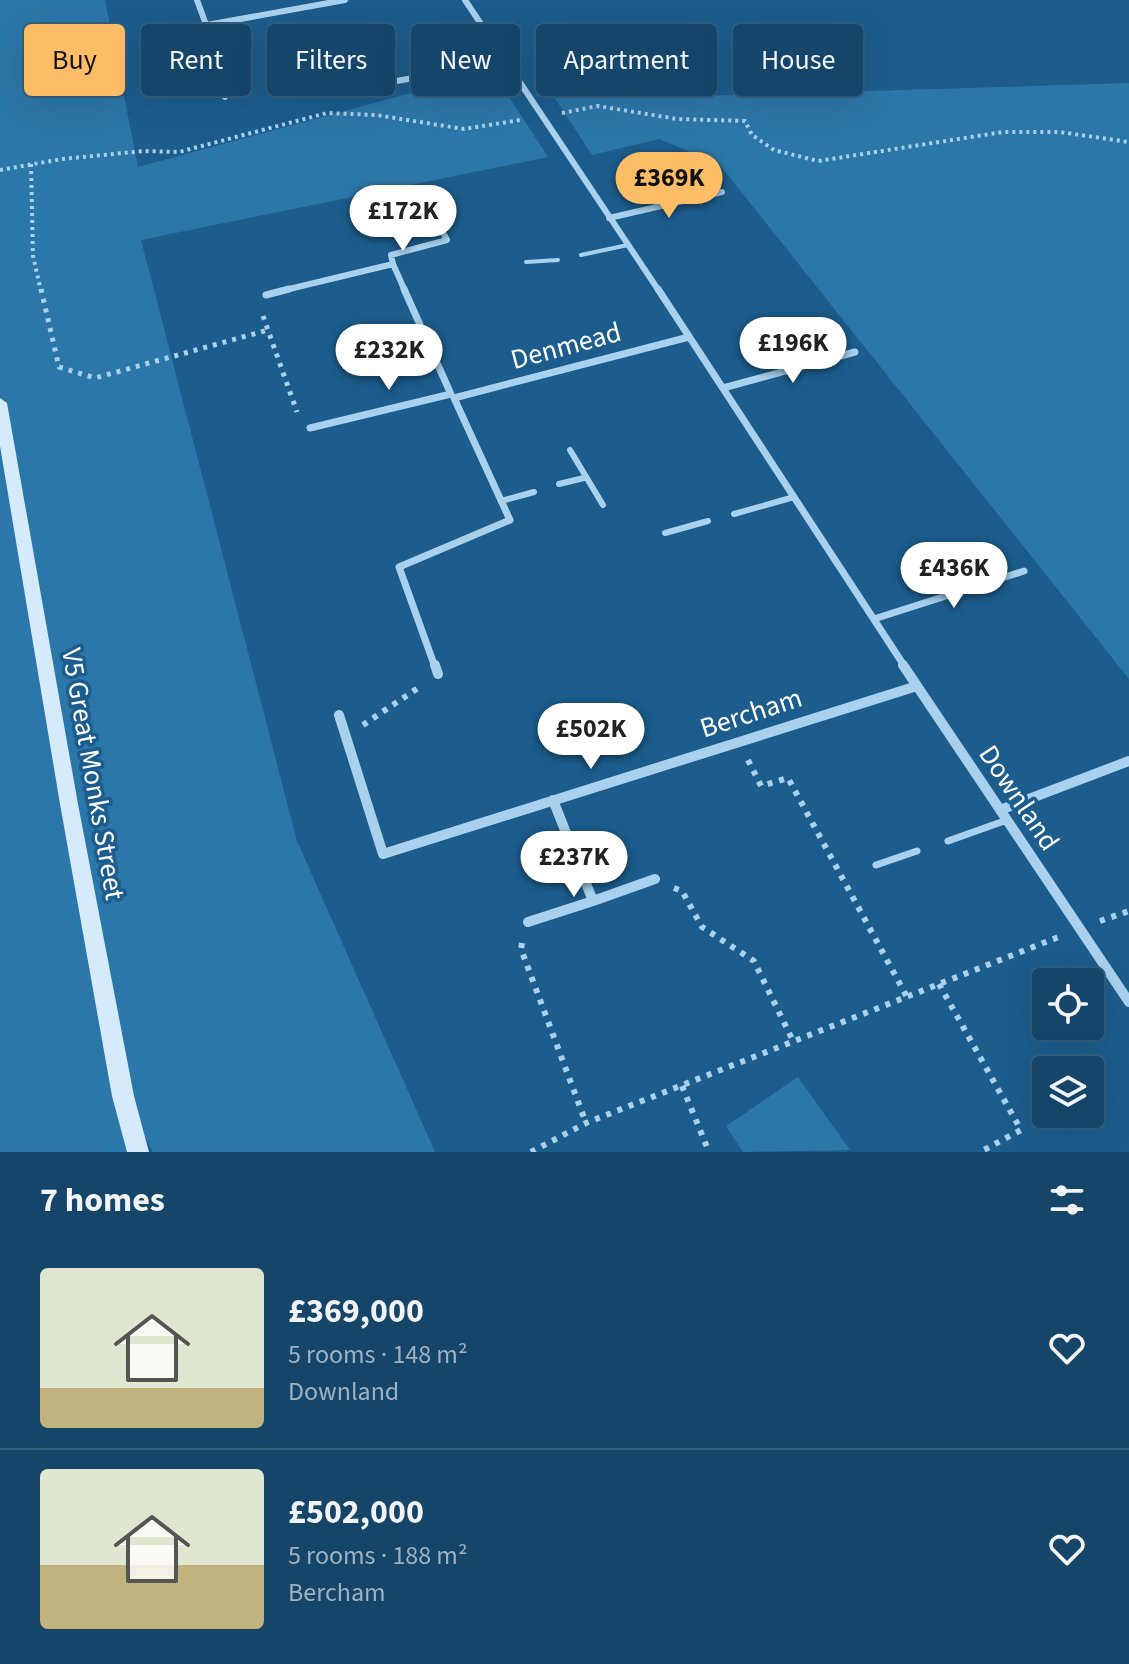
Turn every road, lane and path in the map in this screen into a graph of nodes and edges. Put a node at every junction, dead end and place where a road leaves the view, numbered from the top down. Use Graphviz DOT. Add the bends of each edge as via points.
graph roads {
  1 [pos="197,0"];
  2 [pos="345,0"];
  3 [pos="465,0"];
  4 [pos="207,24"];
  5 [pos="213,24"];
  6 [pos="482,24"];
  7 [pos="520,80"];
  8 [pos="31,164"];
  9 [pos="420,189"];
  10 [pos="722,192"];
  11 [pos="609,218"];
  12 [pos="628,245"];
  13 [pos="581,255"];
  14 [pos="558,260"];
  15 [pos="526,262"];
  16 [pos="393,264"];
  17 [pos="266,295"];
  18 [pos="268,330"];
  19 [pos="689,337"];
  20 [pos="855,352"];
  21 [pos="723,388"];
  22 [pos="452,395"];
  23 [pos="0,403"];
  24 [pos="310,428"];
  25 [pos="570,450"];
  26 [pos="584,478"];
  27 [pos="559,484"];
  28 [pos="534,492"];
  29 [pos="794,497"];
  30 [pos="501,501"];
  31 [pos="603,505"];
  32 [pos="734,514"];
  33 [pos="708,521"];
  34 [pos="665,533"];
  35 [pos="1024,571"];
  36 [pos="874,619"];
  37 [pos="438,674"];
  38 [pos="917,686"];
  39 [pos="339,715"];
  40 [pos="346,737"];
  41 [pos="739,742"];
  42 [pos="1129,761"];
  43 [pos="553,800"];
  44 [pos="1000,810"];
  45 [pos="1007,820"];
  46 [pos="948,841"];
  47 [pos="917,851"];
  48 [pos="876,865"];
  49 [pos="655,879"];
  50 [pos="593,901"];
  51 [pos="1129,911"];
  52 [pos="528,922"];
  53 [pos="1080,928"];
  54 [pos="939,984"];
  55 [pos="907,997"];
  56 [pos="1129,1002"];
  57 [pos="794,1043"];
  58 [pos="682,1086"];
  59 [pos="586,1123"];
  60 [pos="138,1152"];
  61 [pos="531,1152"];
  62 [pos="709,1152"];
  63 [pos="980,1152"];
  1 -- 4 [label="street"];
  2 -- 5 [label="street"];
  3 -- 6 [label="street, Downland"];
  7 -- 11 [label="street, Downland"];
  8 -- 18 [label="path" via="33,256 59,367 95,378"];
  9 -- 16 [label="street" via="447,240 391,255"];
  10 -- 11 [label="street"];
  11 -- 12 [label="street, Downland"];
  12 -- 13 [label="lane"];
  12 -- 19 [label="street, Downland"];
  14 -- 15 [label="lane"];
  16 -- 17 [label="street"];
  16 -- 22 [label="street"];
  17 -- 18 [label="path" via="261,312"];
  18 -- 24 [label="path" via="299,417"];
  19 -- 21 [label="street, Downland"];
  19 -- 22 [label="street, Denmead"];
  20 -- 21 [label="street"];
  21 -- 29 [label="street, Downland"];
  22 -- 24 [label="street, Denmead"];
  22 -- 30 [label="street"];
  23 -- 60 [label="street, V5 Great Monks Street" via="69,804"];
  25 -- 26 [label="lane"];
  26 -- 27 [label="lane"];
  26 -- 31 [label="lane"];
  28 -- 30 [label="lane"];
  29 -- 32 [label="lane"];
  29 -- 36 [label="street, Downland"];
  30 -- 37 [label="street" via="510,520 399,567"];
  33 -- 34 [label="lane"];
  35 -- 36 [label="street"];
  36 -- 38 [label="street, Downland"];
  37 -- 40 [label="path"];
  38 -- 41 [label="street, Bercham"];
  38 -- 44 [label="street, Downland"];
  39 -- 40 [label="street, Bercham"];
  40 -- 43 [label="street, Bercham" via="383,854"];
  41 -- 43 [label="street, Bercham"];
  41 -- 55 [label="path" via="761,786 788,778"];
  42 -- 44 [label="street"];
  43 -- 50 [label="street"];
  44 -- 45 [label="street, Downland"];
  45 -- 46 [label="lane"];
  45 -- 53 [label="street, Downland"];
  47 -- 48 [label="lane"];
  49 -- 50 [label="street"];
  49 -- 57 [label="path" via="682,891 702,927 754,961"];
  50 -- 52 [label="street"];
  51 -- 53 [label="path"];
  52 -- 59 [label="path" via="521,949"];
  53 -- 54 [label="path"];
  53 -- 56 [label="street, Downland"];
  54 -- 55 [label="path"];
  54 -- 63 [label="path" via="1021,1130"];
  55 -- 57 [label="path"];
  57 -- 58 [label="path"];
  58 -- 59 [label="path"];
  58 -- 62 [label="path"];
  59 -- 61 [label="path"];
}
